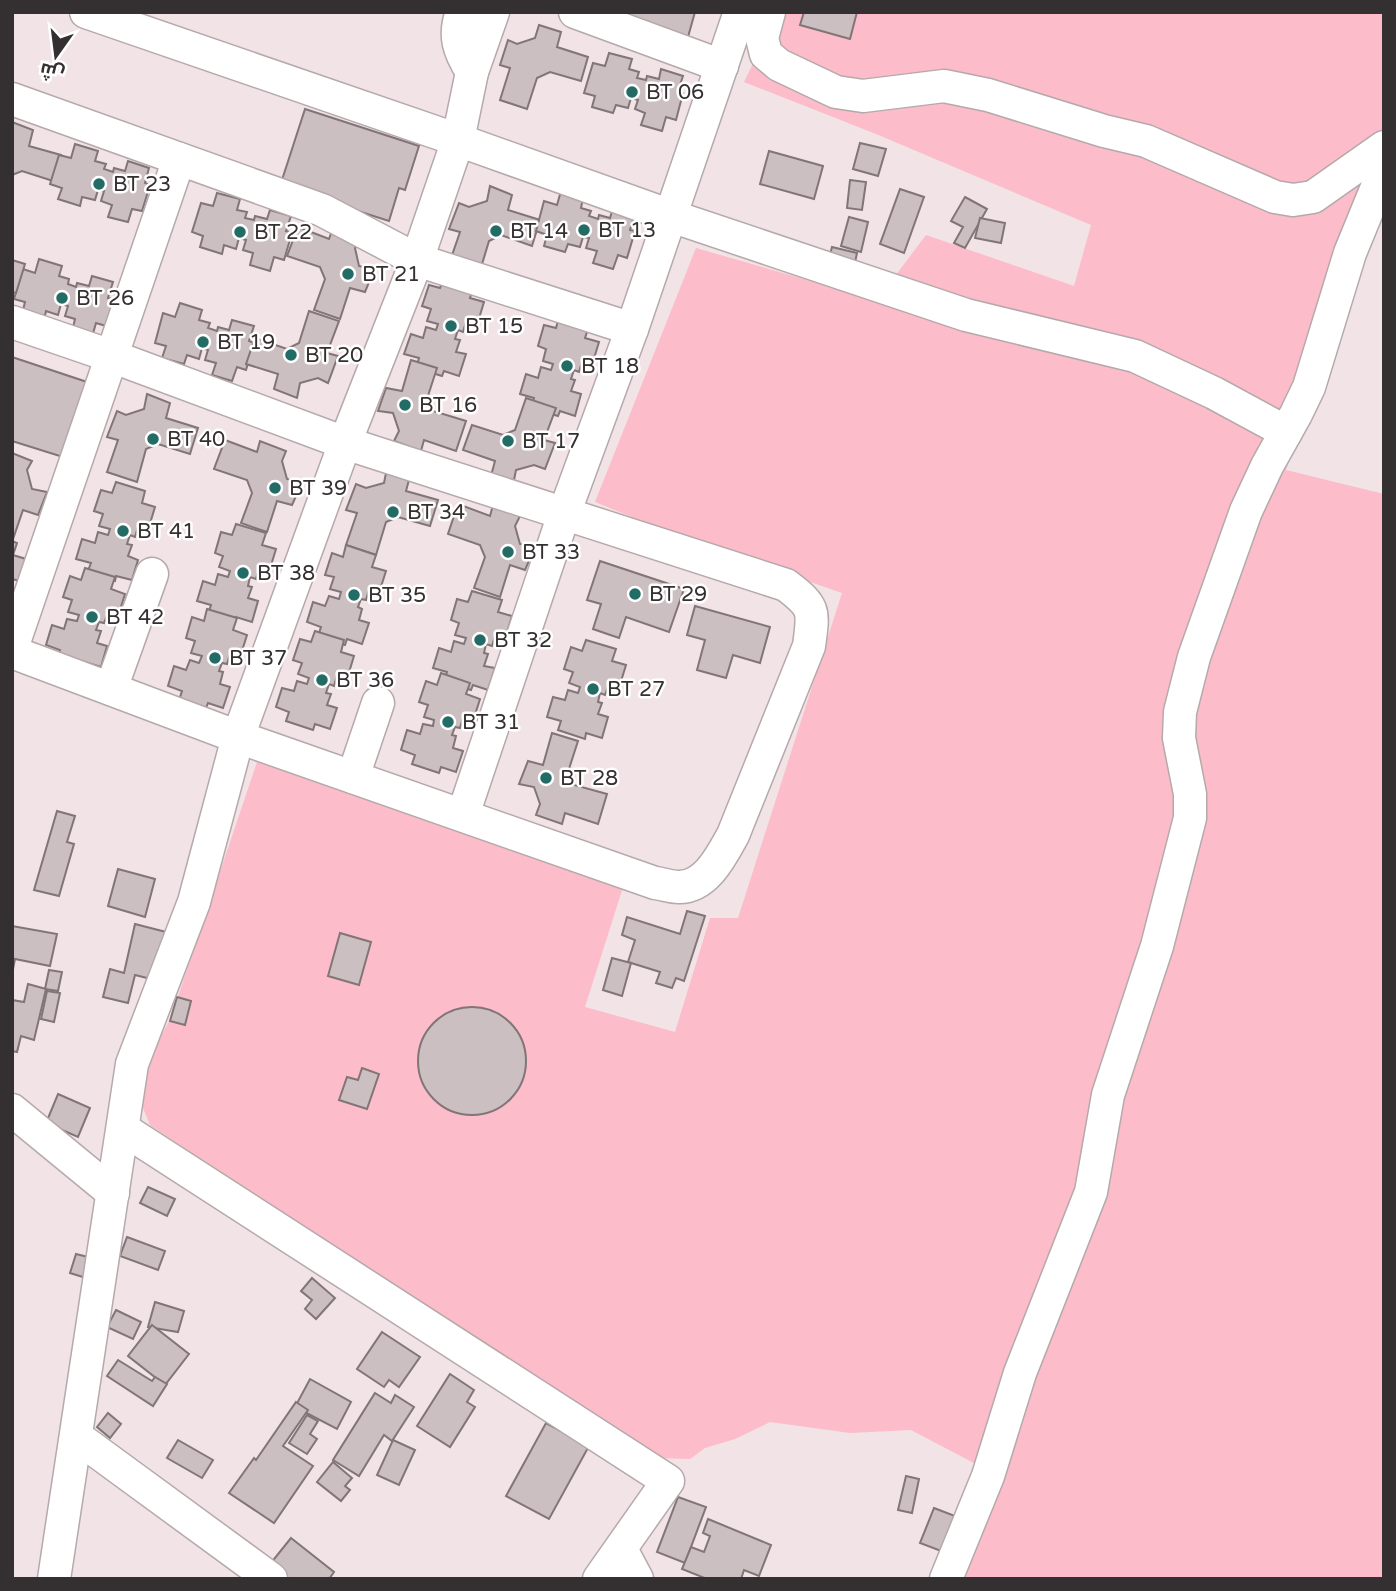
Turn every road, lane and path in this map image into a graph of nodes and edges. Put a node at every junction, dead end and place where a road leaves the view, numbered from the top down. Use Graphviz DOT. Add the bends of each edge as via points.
graph roads {
  1 [pos="86,12"];
  2 [pos="462,12"];
  3 [pos="493,12"];
  4 [pos="575,12"];
  5 [pos="740,12"];
  6 [pos="769,12"];
  7 [pos="722,66"];
  8 [pos="472,72"];
  9 [pos="12,99"];
  10 [pos="458,140"];
  11 [pos="1384,147"];
  12 [pos="179,159"];
  13 [pos="1384,170"];
  14 [pos="1377,210"];
  15 [pos="671,216"];
  16 [pos="417,260"];
  17 [pos="12,322"];
  18 [pos="632,329"];
  19 [pos="111,356"];
  20 [pos="1286,432"];
  21 [pos="345,443"];
  22 [pos="564,514"];
  23 [pos="152,574"];
  24 [pos="12,650"];
  25 [pos="111,689"];
  26 [pos="377,703"];
  27 [pos="238,737"];
  28 [pos="353,777"];
  29 [pos="463,815"];
  30 [pos="12,1110"];
  31 [pos="123,1129"];
  32 [pos="113,1193"];
  33 [pos="77,1437"];
  34 [pos="621,1549"];
  35 [pos="57,1577"];
  36 [pos="271,1579"];
  37 [pos="599,1579"];
  38 [pos="636,1579"];
  39 [pos="946,1579"];
  1 -- 10 [label="street"];
  2 -- 8 [label="street" via="457,40"];
  3 -- 8 [label="street"];
  4 -- 7 [label="street"];
  5 -- 7 [label="street"];
  6 -- 11 [label="street" via="762,38 766,54 836,92 863,96 944,86 988,95 1146,141 1275,197 1313,197"];
  7 -- 15 [label="street"];
  8 -- 10 [label="street"];
  9 -- 12 [label="street"];
  10 -- 15 [label="street"];
  10 -- 16 [label="street"];
  12 -- 16 [label="street" via="322,210"];
  12 -- 19 [label="street"];
  13 -- 14 [label="street"];
  14 -- 20 [label="street" via="1350,253 1309,387"];
  15 -- 18 [label="street"];
  15 -- 20 [label="street" via="966,315 1135,356"];
  16 -- 18 [label="street"];
  16 -- 21 [label="street"];
  17 -- 19 [label="street"];
  18 -- 22 [label="street"];
  19 -- 21 [label="street"];
  19 -- 24 [label="street"];
  20 -- 39 [label="street" via="1246,511 1194,657 1180,712 1179,738 1190,818 1157,946 1108,1095 1091,1192"];
  21 -- 22 [label="street"];
  21 -- 27 [label="street"];
  22 -- 29 [label="street"];
  22 -- 29 [label="street" via="786,585 808,601 813,619 809,646 733,835 701,879 681,887 655,883"];
  23 -- 25 [label="street"];
  24 -- 25 [label="street"];
  25 -- 27 [label="street"];
  26 -- 28 [label="street"];
  27 -- 28 [label="street"];
  27 -- 31 [label="street" via="194,902 132,1064"];
  28 -- 29 [label="street"];
  30 -- 32 [label="street"];
  31 -- 32 [label="street"];
  31 -- 34 [label="street" via="668,1481"];
  32 -- 33 [label="street"];
  33 -- 35 [label="street"];
  33 -- 36 [label="street"];
  34 -- 37 [label="street"];
  34 -- 38 [label="street"];
}
